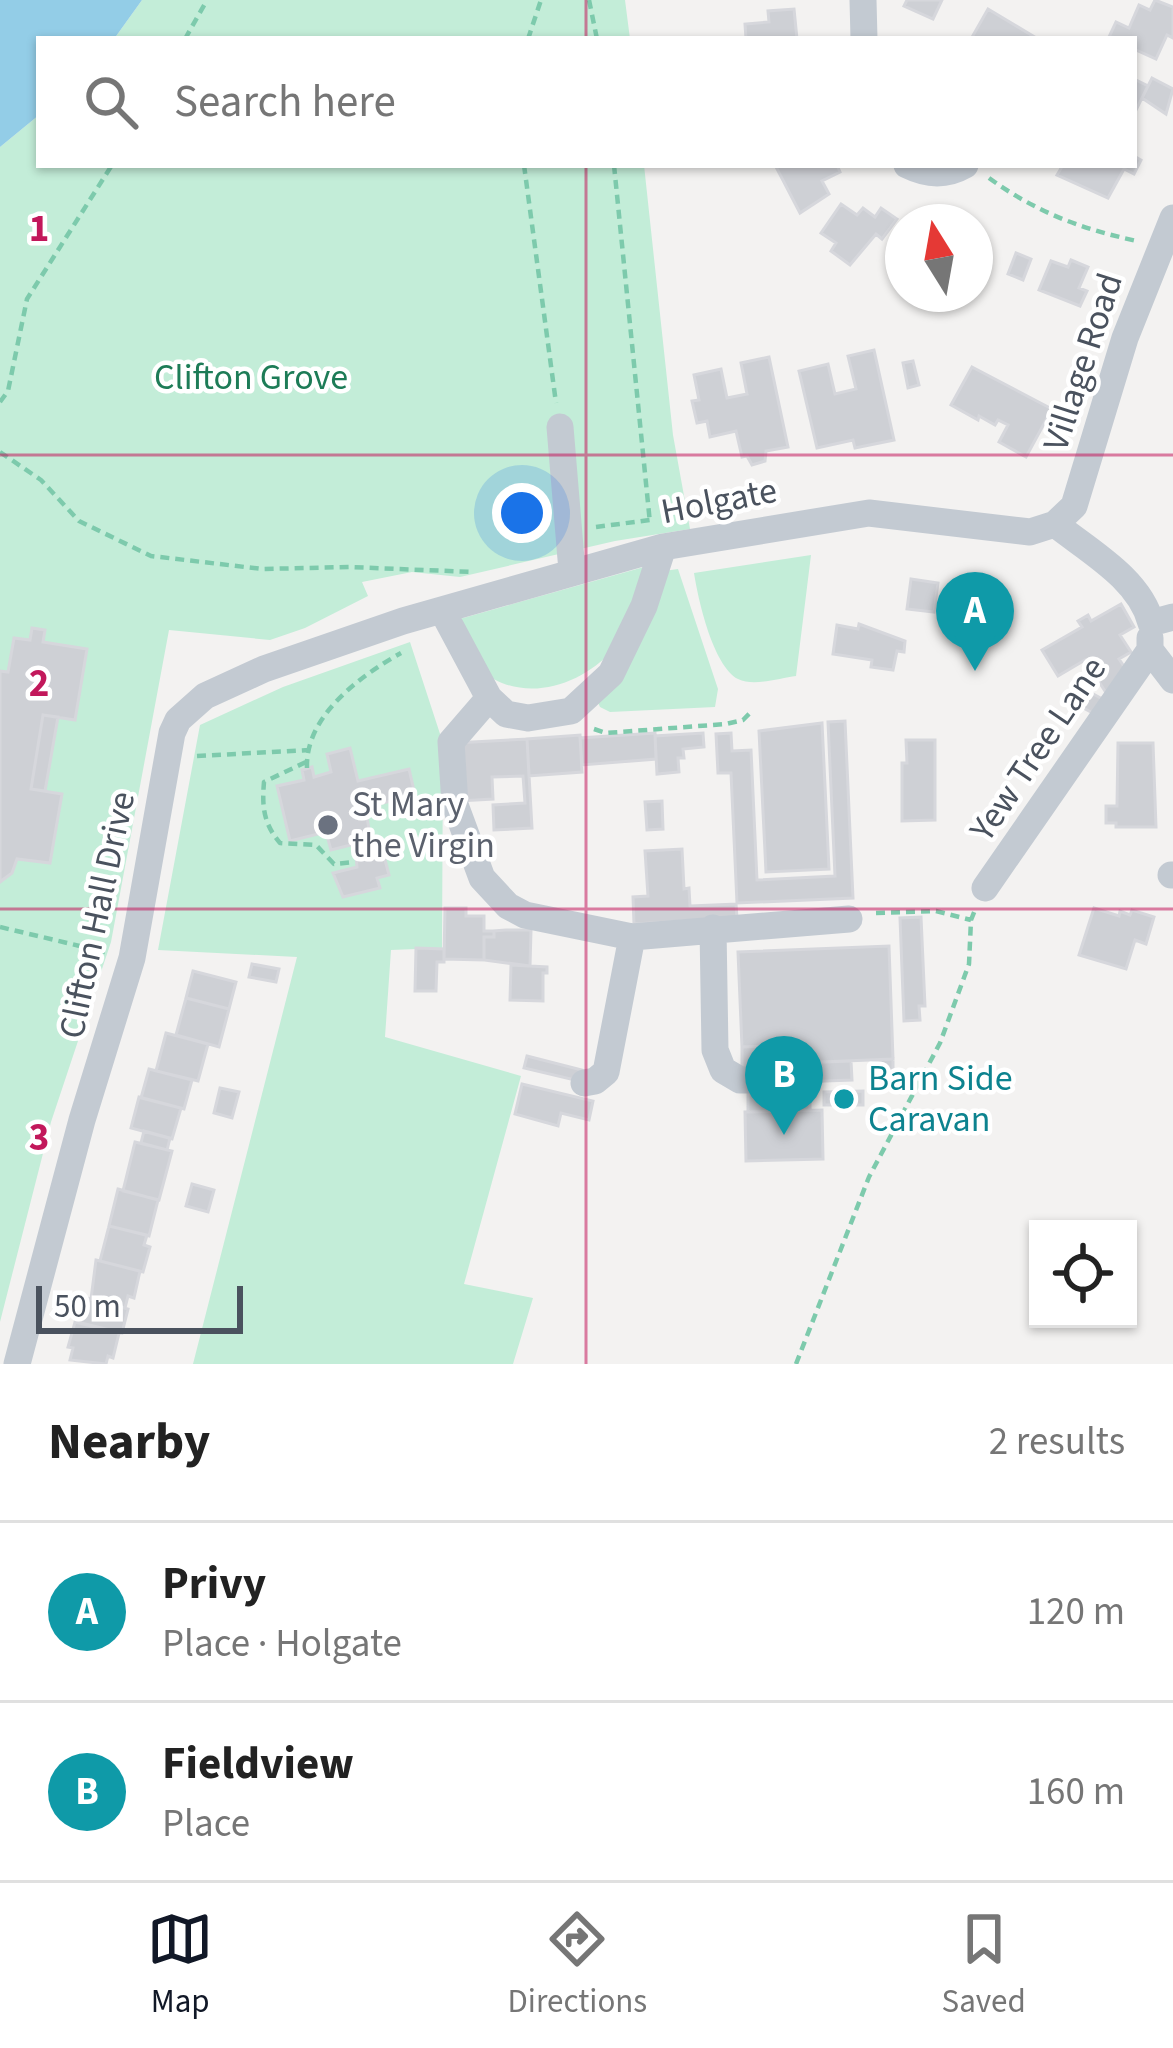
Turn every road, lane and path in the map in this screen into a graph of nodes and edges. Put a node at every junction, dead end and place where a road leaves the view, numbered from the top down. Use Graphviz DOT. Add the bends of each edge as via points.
graph roads {
  1 [pos="207,0"];
  2 [pos="541,0"];
  3 [pos="589,0"];
  4 [pos="863,0"];
  5 [pos="187,36"];
  6 [pos="529,36"];
  7 [pos="596,36"];
  8 [pos="864,36"];
  9 [pos="110,168"];
  10 [pos="524,168"];
  11 [pos="614,168"];
  12 [pos="914,168"];
  13 [pos="975,170"];
  14 [pos="1173,218"];
  15 [pos="1160,246"];
  16 [pos="0,402"];
  17 [pos="560,427"];
  18 [pos="0,452"];
  19 [pos="1055,524"];
  20 [pos="568,530"];
  21 [pos="663,547"];
  22 [pos="572,571"];
  23 [pos="475,573"];
  24 [pos="444,615"];
  25 [pos="403,622"];
  26 [pos="1158,630"];
  27 [pos="1173,680"];
  28 [pos="489,698"];
  29 [pos="572,711"];
  30 [pos="752,711"];
  31 [pos="309,749"];
  32 [pos="197,756"];
  33 [pos="356,862"];
  34 [pos="985,889"];
  35 [pos="849,919"];
  36 [pos="970,920"];
  37 [pos="0,927"];
  38 [pos="712,928"];
  39 [pos="632,937"];
  40 [pos="100,951"];
  41 [pos="789,1080"];
  42 [pos="584,1083"];
  43 [pos="17,1364"];
  44 [pos="796,1364"];
  1 -- 5 [label="path"];
  2 -- 6 [label="path"];
  3 -- 7 [label="path"];
  4 -- 8 [label="street"];
  9 -- 16 [label="path" via="27,299"];
  10 -- 17 [label="path"];
  11 -- 20 [label="path" via="650,520"];
  12 -- 13 [label="street"];
  13 -- 15 [label="path" via="1079,229"];
  14 -- 15 [label="street, Village Road"];
  15 -- 19 [label="street, Village Road" via="1074,506"];
  17 -- 20 [label="street"];
  18 -- 23 [label="path" via="79,521 151,556 262,569"];
  19 -- 21 [label="street, Holgate" via="1030,532 869,514"];
  19 -- 26 [label="street" via="1135,589"];
  20 -- 22 [label="street"];
  21 -- 22 [label="street, Holgate"];
  21 -- 29 [label="street" via="611,674"];
  22 -- 24 [label="street, Holgate"];
  24 -- 25 [label="street, Holgate"];
  24 -- 28 [label="street"];
  24 -- 31 [label="path" via="413,647 344,691"];
  25 -- 43 [label="street, Clifton Hall Drive" via="264,669 206,695 178,720 132,958"];
  26 -- 27 [label="street"];
  26 -- 34 [label="street, Yew Tree Lane"];
  28 -- 29 [label="street" via="506,714 528,718"];
  28 -- 39 [label="street" via="452,742 455,805 482,878 525,915"];
  29 -- 30 [label="path" via="606,733 726,724"];
  31 -- 32 [label="path"];
  31 -- 33 [label="path" via="306,765 264,782 267,828 280,842 316,845 334,864"];
  34 -- 36 [label="path"];
  35 -- 36 [label="path" via="935,911"];
  35 -- 38 [label="street"];
  36 -- 44 [label="path" via="969,964 940,1043 868,1177"];
  37 -- 40 [label="path"];
  38 -- 39 [label="street"];
  38 -- 41 [label="street" via="715,1050 723,1070 740,1080"];
  39 -- 42 [label="street" via="606,1072"];
}
